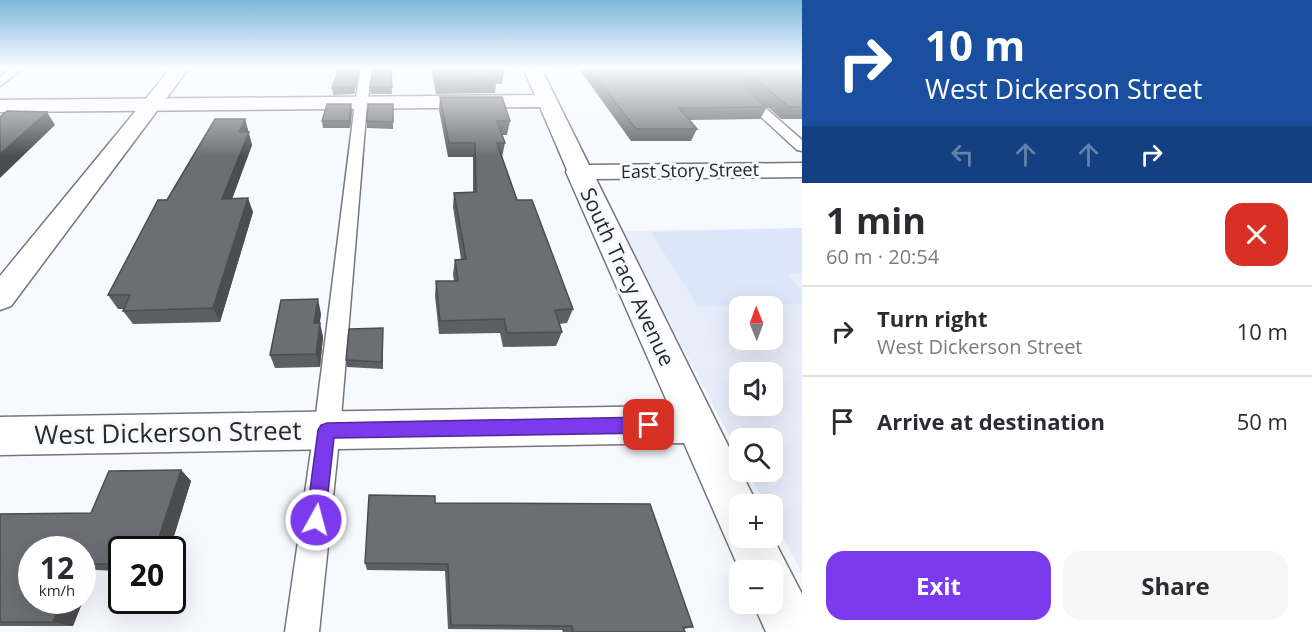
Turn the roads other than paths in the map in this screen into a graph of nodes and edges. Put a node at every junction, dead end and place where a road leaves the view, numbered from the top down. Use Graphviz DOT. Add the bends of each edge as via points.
graph roads {
  1 [pos="158,97"];
  2 [pos="362,97"];
  3 [pos="545,97"];
  4 [pos="746,97"];
  5 [pos="547,101"];
  6 [pos="361,103"];
  7 [pos="152,105"];
  8 [pos="0,106"];
  9 [pos="802,147"];
  10 [pos="802,170"];
  11 [pos="578,172"];
  12 [pos="0,297"];
  13 [pos="695,424"];
  14 [pos="327,430"];
  15 [pos="0,436"];
  16 [pos="729,495"];
  17 [pos="783,611"];
  18 [pos="302,632"];
  19 [pos="793,632"];
  1 -- 7 [label="street"];
  2 -- 6 [label="lane"];
  3 -- 5 [label="street, South Tracy Avenue"];
  4 -- 9 [label="lane"];
  5 -- 6 [label="street"];
  5 -- 11 [label="street, South Tracy Avenue"];
  6 -- 7 [label="street"];
  6 -- 14 [label="lane"];
  7 -- 8 [label="street"];
  7 -- 12 [label="street"];
  10 -- 11 [label="street, East Story Street"];
  11 -- 13 [label="street, South Tracy Avenue"];
  13 -- 14 [label="street, West Dickerson Street"];
  13 -- 16 [label="street, South Tracy Avenue"];
  14 -- 15 [label="street, West Dickerson Street"];
  14 -- 18 [label="lane"];
  17 -- 19 [label="street"];
}
